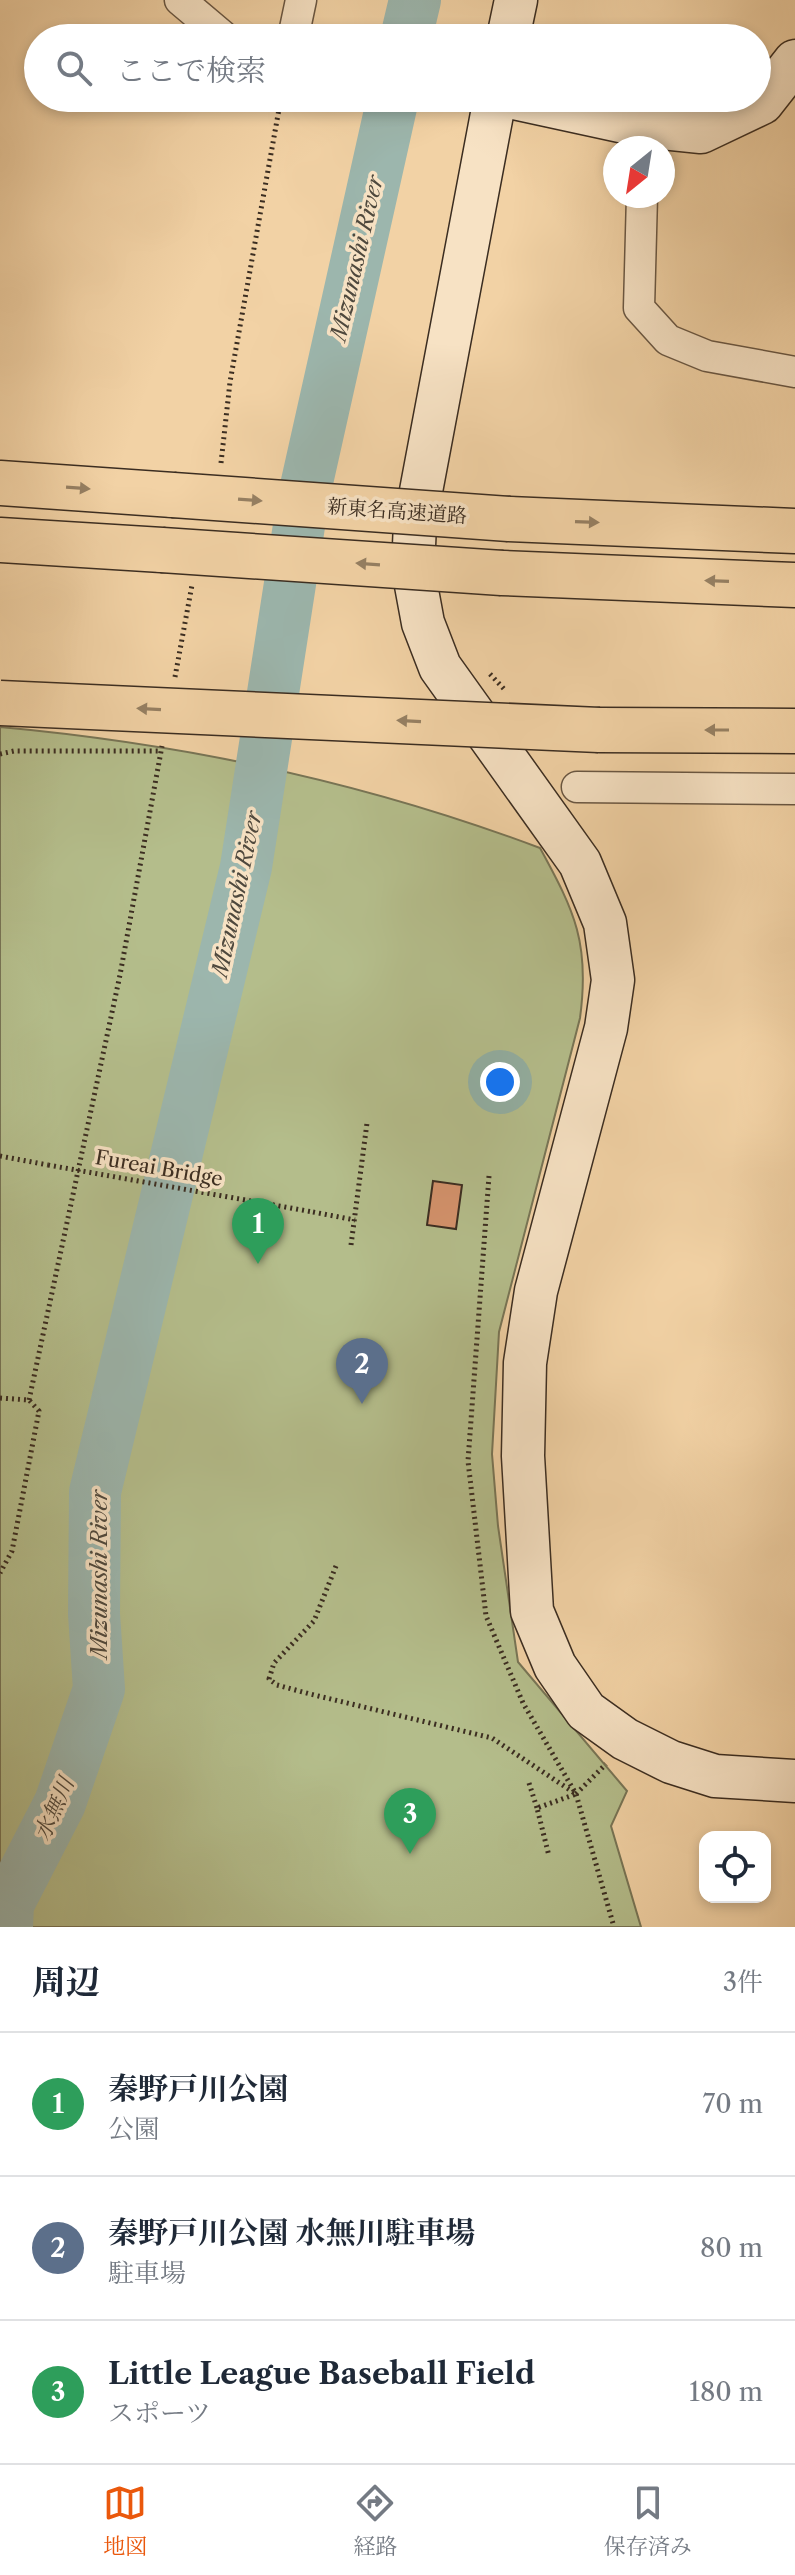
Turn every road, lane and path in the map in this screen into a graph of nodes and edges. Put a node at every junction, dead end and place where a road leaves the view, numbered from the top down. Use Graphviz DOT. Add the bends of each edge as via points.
graph roads {
  1 [pos="180,0"];
  2 [pos="301,0"];
  3 [pos="516,0"];
  4 [pos="208,24"];
  5 [pos="296,24"];
  6 [pos="511,24"];
  7 [pos="795,61"];
  8 [pos="771,92"];
  9 [pos="278,112"];
  10 [pos="492,112"];
  11 [pos="560,112"];
  12 [pos="743,112"];
  13 [pos="640,136"];
  14 [pos="655,136"];
  15 [pos="642,208"];
  16 [pos="795,372"];
  17 [pos="222,461"];
  18 [pos="0,483"];
  19 [pos="795,531"];
  20 [pos="0,540"];
  21 [pos="795,585"];
  22 [pos="191,586"];
  23 [pos="172,691"];
  24 [pos="0,703"];
  25 [pos="795,731"];
  26 [pos="164,736"];
  27 [pos="161,751"];
  28 [pos="0,754"];
  29 [pos="577,787"];
  30 [pos="795,789"];
  31 [pos="367,1123"];
  32 [pos="0,1156"];
  33 [pos="355,1220"];
  34 [pos="351,1245"];
  35 [pos="0,1398"];
  36 [pos="29,1400"];
  37 [pos="336,1566"];
  38 [pos="0,1573"];
  39 [pos="795,1781"];
  40 [pos="529,1783"];
  41 [pos="537,1808"];
  42 [pos="549,1856"];
  1 -- 4 [label="street"];
  2 -- 5 [label="street"];
  3 -- 6 [label="street"];
  7 -- 8 [label="street"];
  9 -- 17 [label="path" via="230,382"];
  10 -- 39 [label="street" via="415,523 413,569 423,623 440,667 580,863 605,923 613,980 606,1028 536,1291 525,1363 523,1456 532,1611 555,1666 586,1711 625,1739 715,1776"];
  11 -- 13 [label="street"];
  12 -- 14 [label="street" via="701,132"];
  15 -- 16 [label="street" via="639,308 668,340 694,351"];
  18 -- 19 [label="highway, 新東名高速道路, one-way, bridge" via="509,519"];
  21 -- 20 [label="highway, one-way, bridge" via="502,573"];
  22 -- 23 [label="path"];
  25 -- 24 [label="highway, one-way, bridge" via="599,730"];
  26 -- 27 [label="path"];
  27 -- 28 [label="path"];
  27 -- 36 [label="path" via="120,975"];
  29 -- 30 [label="street"];
  31 -- 33 [label="path"];
  32 -- 33 [label="path, Fureai Bridge, bridge"];
  33 -- 34 [label="path"];
  35 -- 36 [label="path"];
  36 -- 38 [label="path" via="39,1411 12,1551"];
  37 -- 41 [label="path" via="314,1621 274,1663 269,1679 310,1694 492,1738 576,1794"];
  40 -- 41 [label="path"];
  41 -- 42 [label="path"];
}
